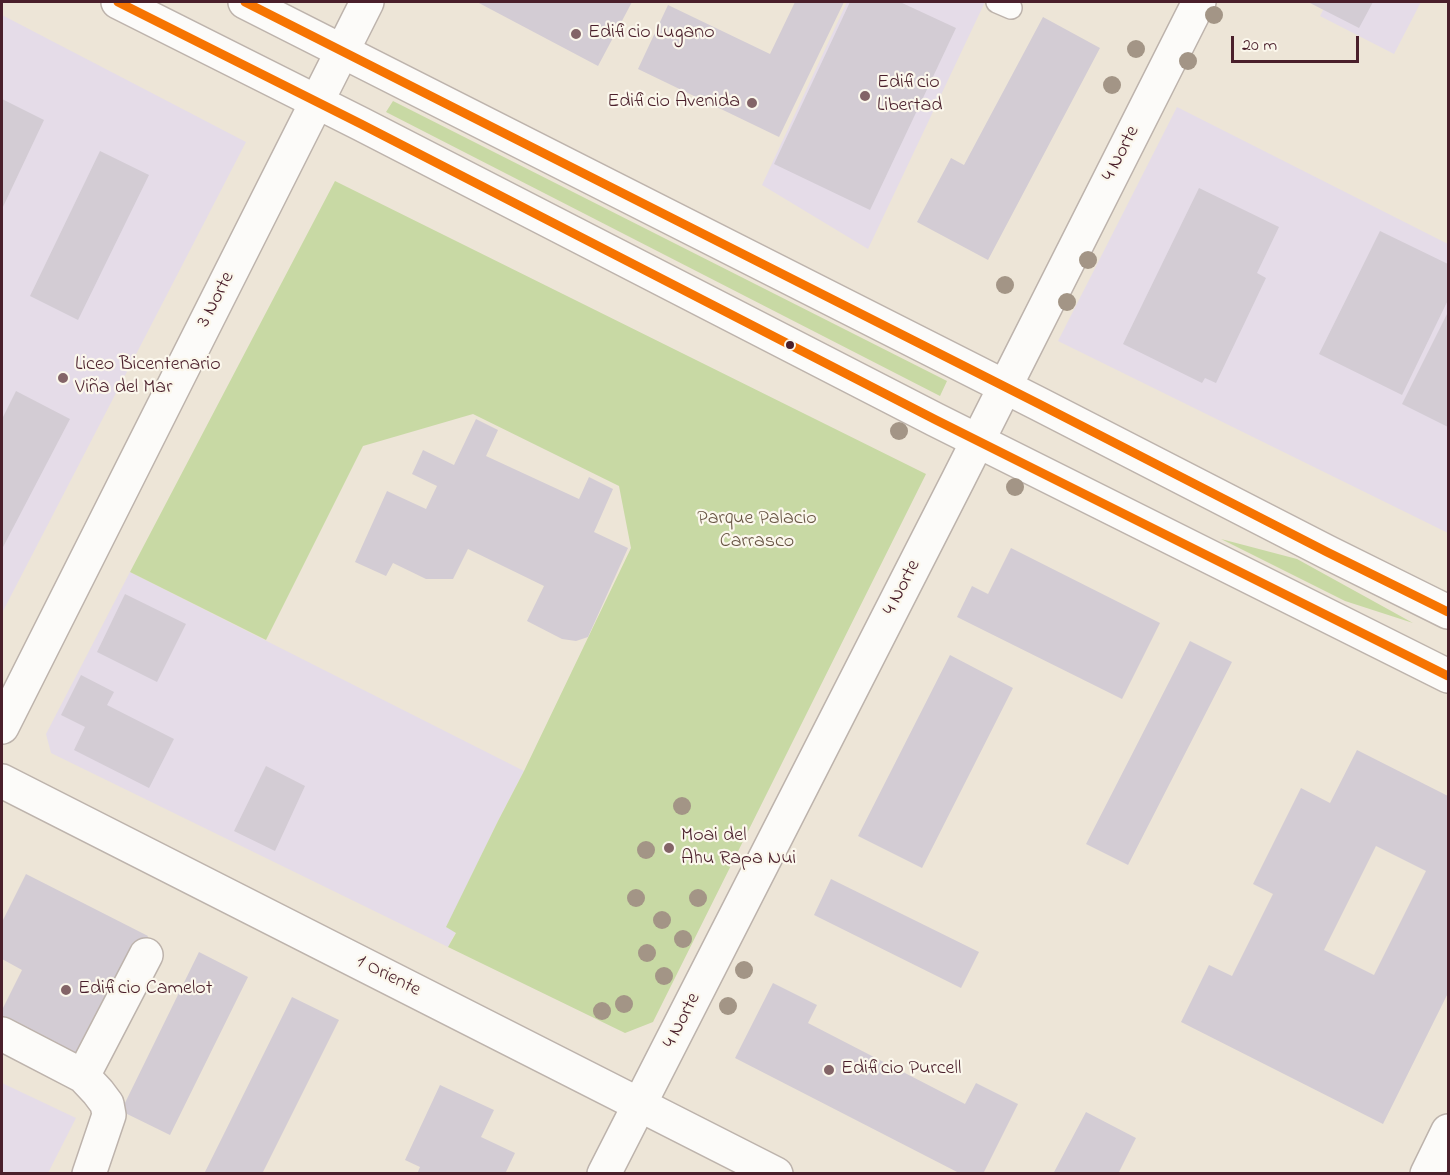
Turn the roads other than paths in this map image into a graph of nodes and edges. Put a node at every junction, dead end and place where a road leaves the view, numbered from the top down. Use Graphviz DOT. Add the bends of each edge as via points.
graph roads {
  1 [pos="118,2"];
  2 [pos="245,2"];
  3 [pos="367,2"];
  4 [pos="1199,2"];
  5 [pos="343,50"];
  6 [pos="316,102"];
  7 [pos="1005,387"];
  8 [pos="978,441"];
  9 [pos="1449,612"];
  10 [pos="1449,676"];
  11 [pos="2,727"];
  12 [pos="2,781"];
  13 [pos="146,955"];
  14 [pos="2,1034"];
  15 [pos="83,1076"];
  16 [pos="640,1105"];
  17 [pos="1449,1131"];
  18 [pos="89,1173"];
  19 [pos="604,1173"];
  20 [pos="776,1173"];
  21 [pos="1427,1173"];
  1 -- 6 [label="street"];
  2 -- 5 [label="street"];
  3 -- 5 [label="street, 3 Norte"];
  4 -- 7 [label="street, 4 Norte"];
  5 -- 6 [label="street, 3 Norte"];
  5 -- 7 [label="street"];
  6 -- 8 [label="street"];
  6 -- 11 [label="street, 3 Norte"];
  7 -- 8 [label="street, 4 Norte"];
  7 -- 9 [label="street"];
  8 -- 10 [label="street"];
  8 -- 16 [label="street, 4 Norte"];
  12 -- 16 [label="street, 1 Oriente"];
  13 -- 15 [label="street"];
  14 -- 15 [label="street"];
  15 -- 18 [label="street" via="98,1092 109,1115"];
  16 -- 19 [label="street, 4 Norte"];
  16 -- 20 [label="street, 1 Oriente"];
  17 -- 21 [label="street"];
}
